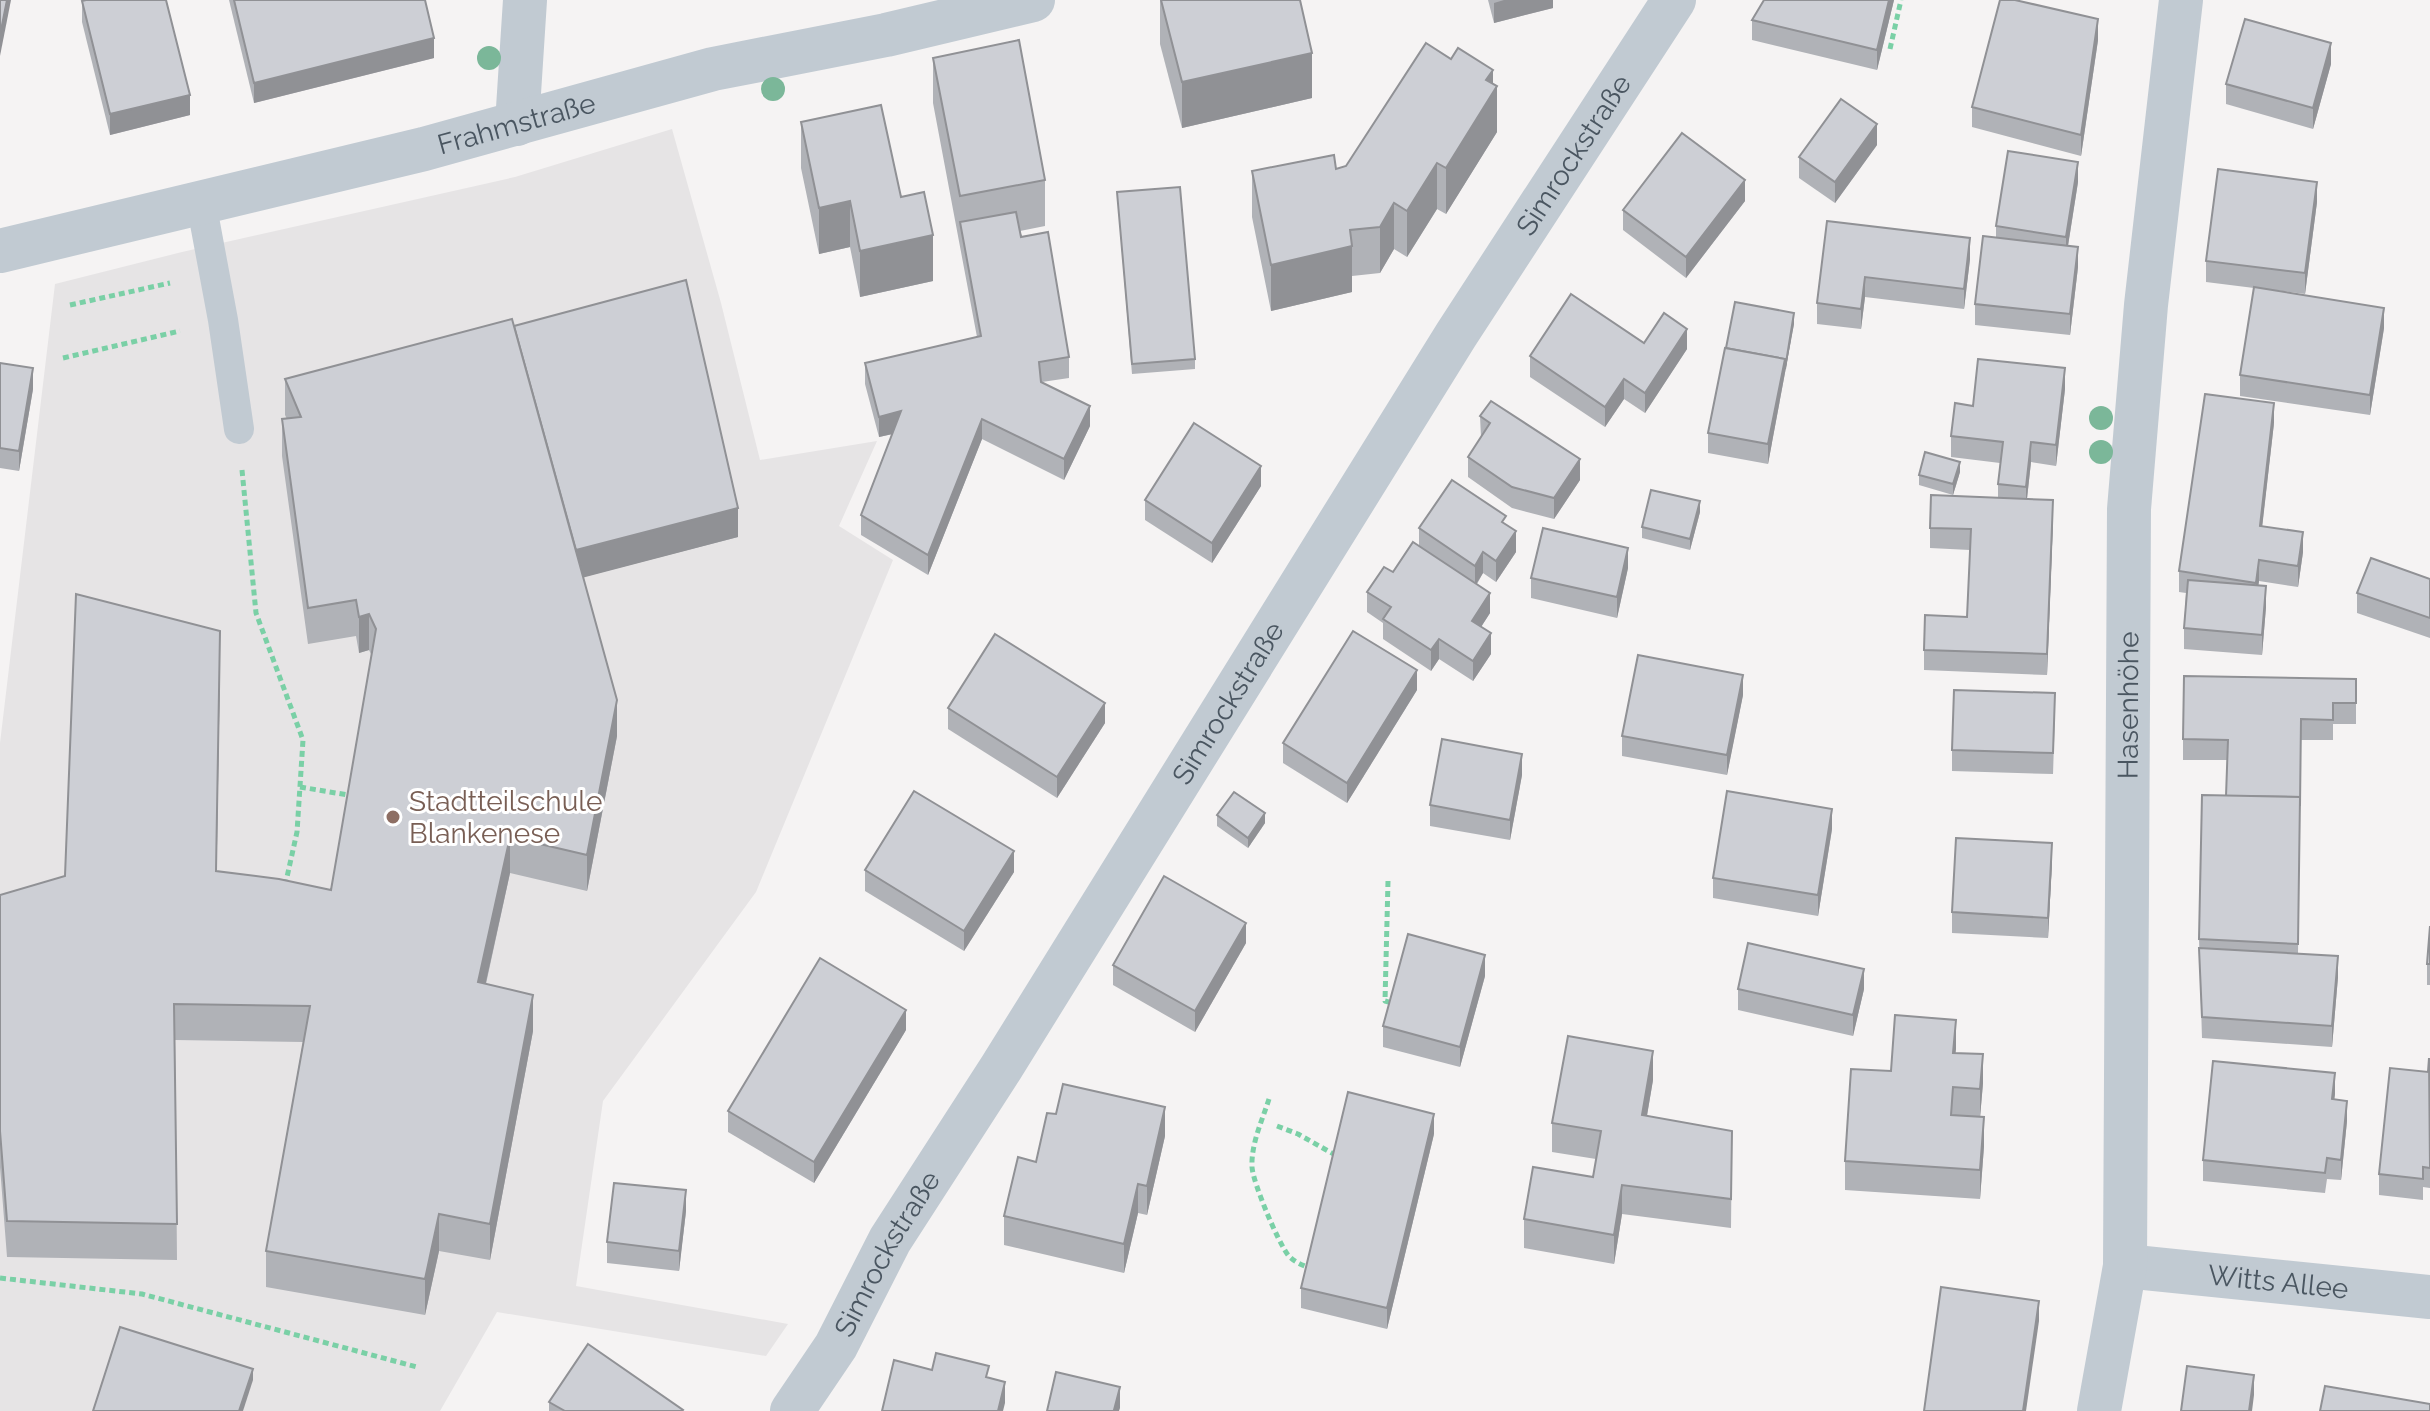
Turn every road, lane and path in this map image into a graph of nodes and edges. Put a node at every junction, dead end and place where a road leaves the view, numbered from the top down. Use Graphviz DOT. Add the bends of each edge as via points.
graph roads {
  1 [pos="525,0"];
  2 [pos="1033,0"];
  3 [pos="1674,0"];
  4 [pos="1901,0"];
  5 [pos="2181,0"];
  6 [pos="1890,49"];
  7 [pos="517,124"];
  8 [pos="201,202"];
  9 [pos="0,251"];
  10 [pos="172,295"];
  11 [pos="70,305"];
  12 [pos="177,319"];
  13 [pos="223,320"];
  14 [pos="179,331"];
  15 [pos="63,358"];
  16 [pos="239,429"];
  17 [pos="300,787"];
  18 [pos="354,796"];
  19 [pos="1388,881"];
  20 [pos="285,888"];
  21 [pos="1395,1004"];
  22 [pos="1269,1099"];
  23 [pos="1277,1126"];
  24 [pos="1337,1156"];
  25 [pos="2125,1266"];
  26 [pos="1310,1268"];
  27 [pos="0,1278"];
  28 [pos="2430,1297"];
  29 [pos="417,1367"];
  30 [pos="792,1411"];
  31 [pos="2099,1411"];
  1 -- 7 [label="street"];
  2 -- 7 [label="street, Frahmstraße" via="713,69"];
  3 -- 30 [label="street, Simrockstraße" via="1450,346 890,1240 836,1346"];
  4 -- 6 [label="path"];
  5 -- 25 [label="street, Hasenhöhe" via="2129,509"];
  7 -- 8 [label="street, Frahmstraße"];
  8 -- 9 [label="street, Frahmstraße"];
  8 -- 13 [label="lane"];
  10 -- 11 [label="path" via="170,283"];
  12 -- 14 [label="path"];
  13 -- 14 [label="path"];
  13 -- 16 [label="lane"];
  14 -- 15 [label="path"];
  16 -- 17 [label="path" via="256,613 303,740"];
  17 -- 18 [label="path"];
  17 -- 20 [label="path"];
  19 -- 21 [label="path" via="1385,1001"];
  22 -- 26 [label="path" via="1252,1170 1288,1255"];
  23 -- 24 [label="path"];
  25 -- 28 [label="street, Witts Allee"];
  25 -- 31 [label="street, Hasenhöhe"];
  27 -- 29 [label="path" via="142,1294"];
}
